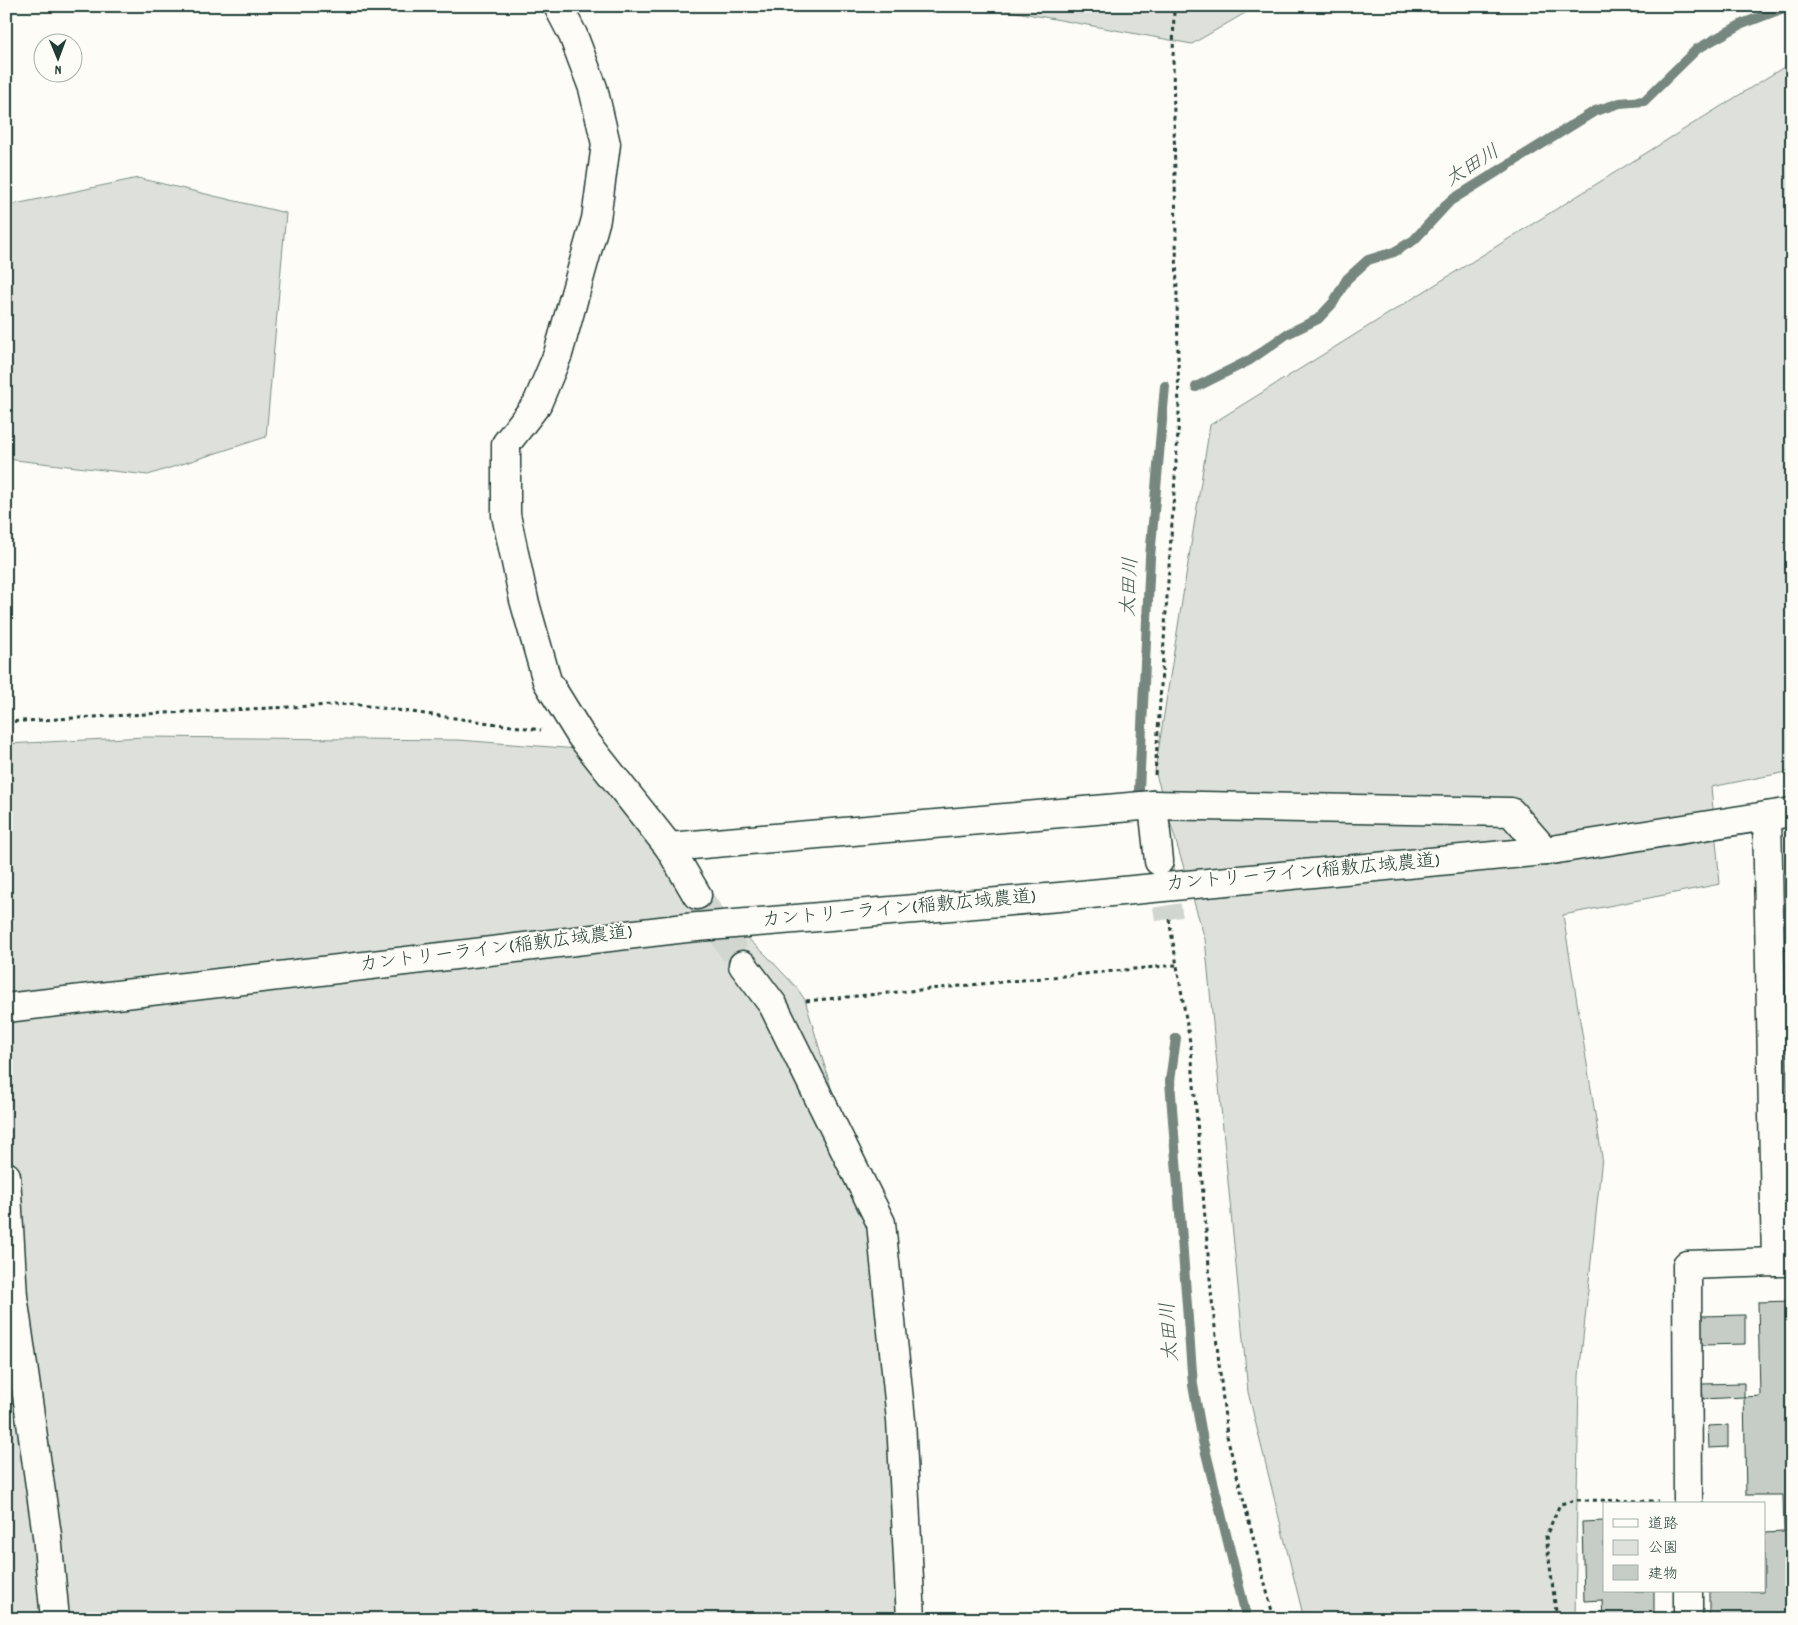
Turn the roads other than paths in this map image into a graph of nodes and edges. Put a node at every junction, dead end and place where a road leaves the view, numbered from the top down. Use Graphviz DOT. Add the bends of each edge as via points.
graph roads {
  1 [pos="558,6"];
  2 [pos="1153,805"];
  3 [pos="1780,814"];
  4 [pos="669,847"];
  5 [pos="1545,851"];
  6 [pos="1159,861"];
  7 [pos="697,895"];
  8 [pos="743,965"];
  9 [pos="6,1008"];
  10 [pos="1783,1172"];
  11 [pos="6,1176"];
  12 [pos="1784,1262"];
  13 [pos="1688,1502"];
  14 [pos="1688,1592"];
  15 [pos="55,1619"];
  16 [pos="911,1619"];
  17 [pos="1688,1619"];
  1 -- 4 [label="street" via="593,88 606,144 596,219 558,354 537,404 506,444 506,515 524,600 547,682 581,736"];
  2 -- 4 [label="street"];
  2 -- 5 [label="street" via="1511,812"];
  2 -- 6 [label="street"];
  3 -- 5 [label="street, カントリーライン(稲敷広域農道)"];
  3 -- 10 [label="street"];
  4 -- 7 [label="street"];
  5 -- 9 [label="street, カントリーライン(稲敷広域農道)" via="686,928"];
  8 -- 16 [label="street" via="773,1005 881,1223 901,1420"];
  10 -- 12 [label="street"];
  11 -- 15 [label="street" via="13,1296 47,1535"];
  12 -- 13 [label="street" via="1687,1265"];
  14 -- 17 [label="street"];
}
